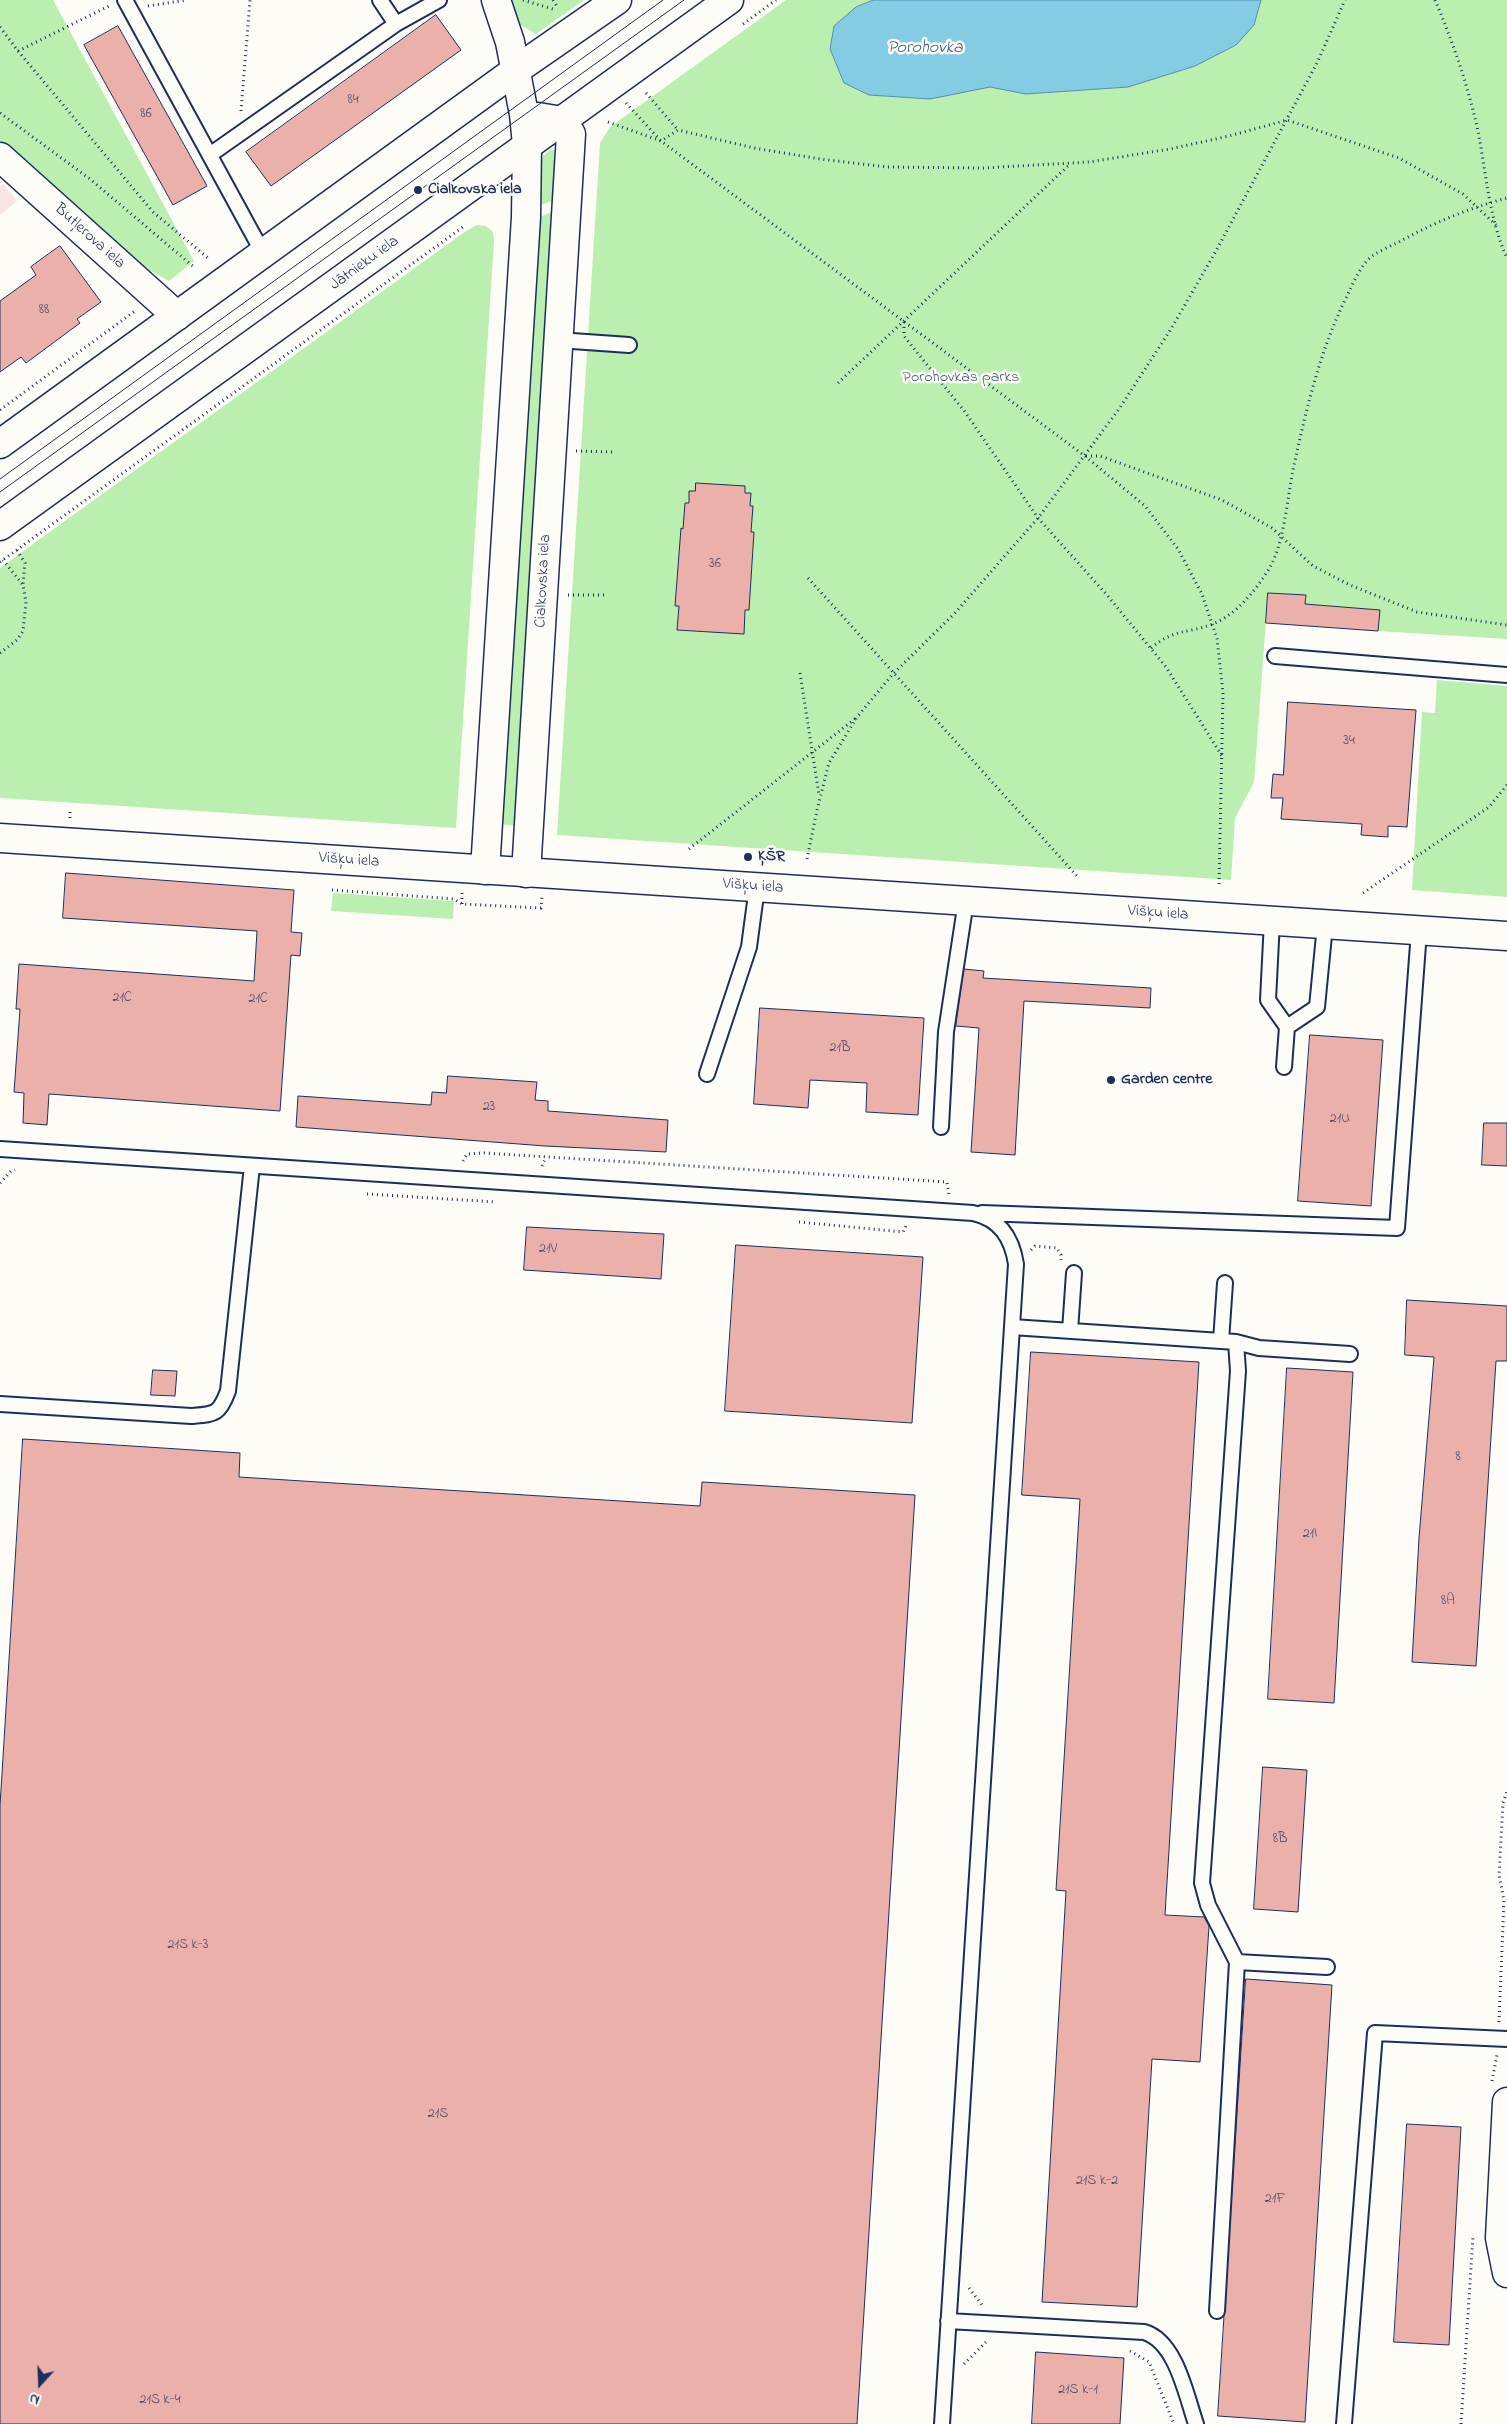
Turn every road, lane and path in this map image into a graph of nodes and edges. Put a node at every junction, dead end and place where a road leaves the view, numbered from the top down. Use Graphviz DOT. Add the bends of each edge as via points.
graph roads {
  1 [pos="187,0"];
  2 [pos="250,0"];
  3 [pos="380,0"];
  4 [pos="439,0"];
  5 [pos="496,0"];
  6 [pos="523,0"];
  7 [pos="553,0"];
  8 [pos="617,0"];
  9 [pos="729,0"];
  10 [pos="1345,0"];
  11 [pos="1435,0"];
  12 [pos="122,4"];
  13 [pos="396,24"];
  14 [pos="0,27"];
  15 [pos="18,51"];
  16 [pos="516,70"];
  17 [pos="646,93"];
  18 [pos="628,106"];
  19 [pos="0,113"];
  20 [pos="524,114"];
  21 [pos="1287,120"];
  22 [pos="562,122"];
  23 [pos="608,122"];
  24 [pos="678,130"];
  25 [pos="239,137"];
  26 [pos="661,141"];
  27 [pos="527,145"];
  28 [pos="211,154"];
  29 [pos="0,157"];
  30 [pos="1070,164"];
  31 [pos="1507,198"];
  32 [pos="1492,202"];
  33 [pos="1475,206"];
  34 [pos="1497,226"];
  35 [pos="463,228"];
  36 [pos="264,253"];
  37 [pos="208,258"];
  38 [pos="1507,258"];
  39 [pos="195,268"];
  40 [pos="140,307"];
  41 [pos="177,316"];
  42 [pos="904,322"];
  43 [pos="558,340"];
  44 [pos="629,345"];
  45 [pos="838,383"];
  46 [pos="0,410"];
  47 [pos="0,444"];
  48 [pos="576,451"];
  49 [pos="613,452"];
  50 [pos="1085,456"];
  51 [pos="1038,518"];
  52 [pos="0,526"];
  53 [pos="1280,536"];
  54 [pos="17,550"];
  55 [pos="1,561"];
  56 [pos="808,578"];
  57 [pos="24,585"];
  58 [pos="567,595"];
  59 [pos="604,595"];
  60 [pos="1212,624"];
  61 [pos="1507,625"];
  62 [pos="1151,648"];
  63 [pos="0,653"];
  64 [pos="1275,656"];
  65 [pos="800,673"];
  66 [pos="893,674"];
  67 [pos="1507,674"];
  68 [pos="857,717"];
  69 [pos="813,752"];
  70 [pos="1222,756"];
  71 [pos="1507,785"];
  72 [pos="820,798"];
  73 [pos="0,838"];
  74 [pos="689,849"];
  75 [pos="808,859"];
  76 [pos="485,870"];
  77 [pos="526,873"];
  78 [pos="1077,876"];
  79 [pos="1219,885"];
  80 [pos="757,887"];
  81 [pos="332,890"];
  82 [pos="1363,893"];
  83 [pos="966,901"];
  84 [pos="541,908"];
  85 [pos="1272,921"];
  86 [pos="1325,925"];
  87 [pos="1419,931"];
  88 [pos="1507,936"];
  89 [pos="1287,1027"];
  90 [pos="1284,1067"];
  91 [pos="707,1074"];
  92 [pos="941,1127"];
  93 [pos="0,1149"];
  94 [pos="546,1157"];
  95 [pos="252,1166"];
  96 [pos="458,1167"];
  97 [pos="539,1174"];
  98 [pos="950,1202"];
  99 [pos="974,1213"];
  100 [pos="1028,1243"];
  101 [pos="1061,1264"];
  102 [pos="1074,1273"];
  103 [pos="1225,1283"];
  104 [pos="1012,1327"];
  105 [pos="1070,1331"];
  106 [pos="1221,1341"];
  107 [pos="1236,1342"];
  108 [pos="1350,1354"];
  109 [pos="0,1404"];
  110 [pos="1237,1962"];
  111 [pos="1327,1967"];
  112 [pos="1507,2039"];
  113 [pos="1507,2102"];
  114 [pos="1503,2240"];
  115 [pos="1507,2273"];
  116 [pos="1217,2311"];
  117 [pos="948,2321"];
  118 [pos="1122,2347"];
  119 [pos="942,2424"];
  120 [pos="1174,2424"];
  121 [pos="1196,2424"];
  122 [pos="1344,2424"];
  1 -- 12 [label="path"];
  2 -- 25 [label="path"];
  3 -- 13 [label="lane"];
  4 -- 13 [label="lane"];
  5 -- 16 [label="street"];
  6 -- 7 [label="path" via="557,9"];
  8 -- 16 [label="street"];
  9 -- 22 [label="street, Jātnieku iela"];
  10 -- 21 [label="path"];
  11 -- 32 [label="path" via="1456,49"];
  12 -- 15 [label="path"];
  12 -- 28 [label="lane"];
  13 -- 25 [label="lane"];
  14 -- 15 [label="path"];
  15 -- 37 [label="path" via="153,212"];
  16 -- 20 [label="street"];
  16 -- 36 [label="street"];
  17 -- 24 [label="path"];
  18 -- 26 [label="path"];
  19 -- 39 [label="path" via="90,179"];
  20 -- 22 [label="street"];
  20 -- 27 [label="street"];
  21 -- 30 [label="path" via="1170,149"];
  21 -- 33 [label="path" via="1399,158 1463,194"];
  21 -- 50 [label="path" via="1171,329"];
  22 -- 27 [label="street, Jātnieku iela"];
  22 -- 43 [label="street, Cialkovska iela" via="571,134"];
  23 -- 26 [label="path"];
  24 -- 26 [label="path"];
  24 -- 30 [label="path" via="754,148 887,167 983,168"];
  25 -- 28 [label="lane"];
  26 -- 42 [label="path"];
  27 -- 52 [label="street, Jātnieku iela"];
  27 -- 76 [label="street" via="526,218"];
  28 -- 36 [label="lane"];
  29 -- 41 [label="street, Butļerova iela"];
  30 -- 42 [label="path"];
  31 -- 32 [label="path"];
  32 -- 33 [label="path"];
  32 -- 34 [label="path"];
  33 -- 34 [label="path"];
  33 -- 53 [label="path" via="1371,257 1356,277 1325,346"];
  34 -- 38 [label="path"];
  35 -- 54 [label="path"];
  36 -- 41 [label="street"];
  40 -- 46 [label="path"];
  41 -- 47 [label="street"];
  42 -- 45 [label="path"];
  42 -- 50 [label="path"];
  42 -- 51 [label="path" via="904,336 965,412"];
  43 -- 44 [label="lane"];
  43 -- 77 [label="street, Cialkovska iela"];
  48 -- 49 [label="path"];
  50 -- 51 [label="path"];
  50 -- 53 [label="path" via="1100,456 1222,500 1272,528"];
  50 -- 60 [label="path" via="1145,506 1178,549 1202,594"];
  51 -- 62 [label="path"];
  51 -- 66 [label="path" via="955,613"];
  53 -- 60 [label="path" via="1270,568 1251,593 1230,615"];
  53 -- 61 [label="path" via="1313,566 1417,612"];
  54 -- 55 [label="path"];
  54 -- 57 [label="path" via="25,563"];
  55 -- 57 [label="path"];
  56 -- 66 [label="path"];
  57 -- 63 [label="path" via="23,631"];
  58 -- 59 [label="path"];
  60 -- 62 [label="path" via="1172,634"];
  60 -- 70 [label="path" via="1221,664"];
  62 -- 70 [label="path"];
  64 -- 67 [label="lane"];
  65 -- 69 [label="path"];
  66 -- 68 [label="path"];
  66 -- 78 [label="path"];
  68 -- 69 [label="path"];
  68 -- 72 [label="path" via="829,763"];
  69 -- 72 [label="path"];
  69 -- 74 [label="path"];
  70 -- 79 [label="path"];
  71 -- 82 [label="path" via="1488,807"];
  72 -- 75 [label="path"];
  73 -- 76 [label="street, Višķu iela"];
  76 -- 77 [label="street, Višķu iela"];
  77 -- 80 [label="street, Višķu iela"];
  80 -- 83 [label="street, Višķu iela"];
  80 -- 91 [label="lane" via="749,947"];
  81 -- 84 [label="path" via="454,899 462,904"];
  83 -- 85 [label="street, Višķu iela"];
  83 -- 92 [label="lane" via="946,1032"];
  85 -- 86 [label="street, Višķu iela"];
  85 -- 89 [label="lane" via="1268,1000"];
  86 -- 87 [label="street, Višķu iela"];
  86 -- 89 [label="lane" via="1318,1007"];
  87 -- 88 [label="street, Višķu iela"];
  87 -- 99 [label="lane" via="1397,1228"];
  89 -- 90 [label="lane"];
  93 -- 95 [label="lane"];
  94 -- 96 [label="path" via="467,1154"];
  94 -- 97 [label="path"];
  94 -- 98 [label="path" via="947,1182"];
  95 -- 99 [label="lane"];
  95 -- 109 [label="lane" via="228,1391 222,1407 215,1414 191,1416"];
  99 -- 104 [label="lane" via="1000,1226 1014,1249"];
  100 -- 101 [label="path" via="1031,1251 1035,1246 1057,1248"];
  102 -- 105 [label="lane"];
  103 -- 106 [label="lane"];
  104 -- 105 [label="lane"];
  104 -- 117 [label="lane"];
  105 -- 106 [label="lane"];
  106 -- 107 [label="lane"];
  107 -- 108 [label="lane" via="1259,1348"];
  107 -- 110 [label="lane" via="1238,1371 1202,1883 1208,1905"];
  110 -- 111 [label="lane"];
  110 -- 116 [label="lane"];
  112 -- 122 [label="lane" via="1375,2033"];
  113 -- 114 [label="street"];
  114 -- 115 [label="street"];
  117 -- 119 [label="lane"];
  117 -- 121 [label="lane" via="1153,2335 1168,2350"];
  118 -- 120 [label="path" via="1149,2362"];
}
